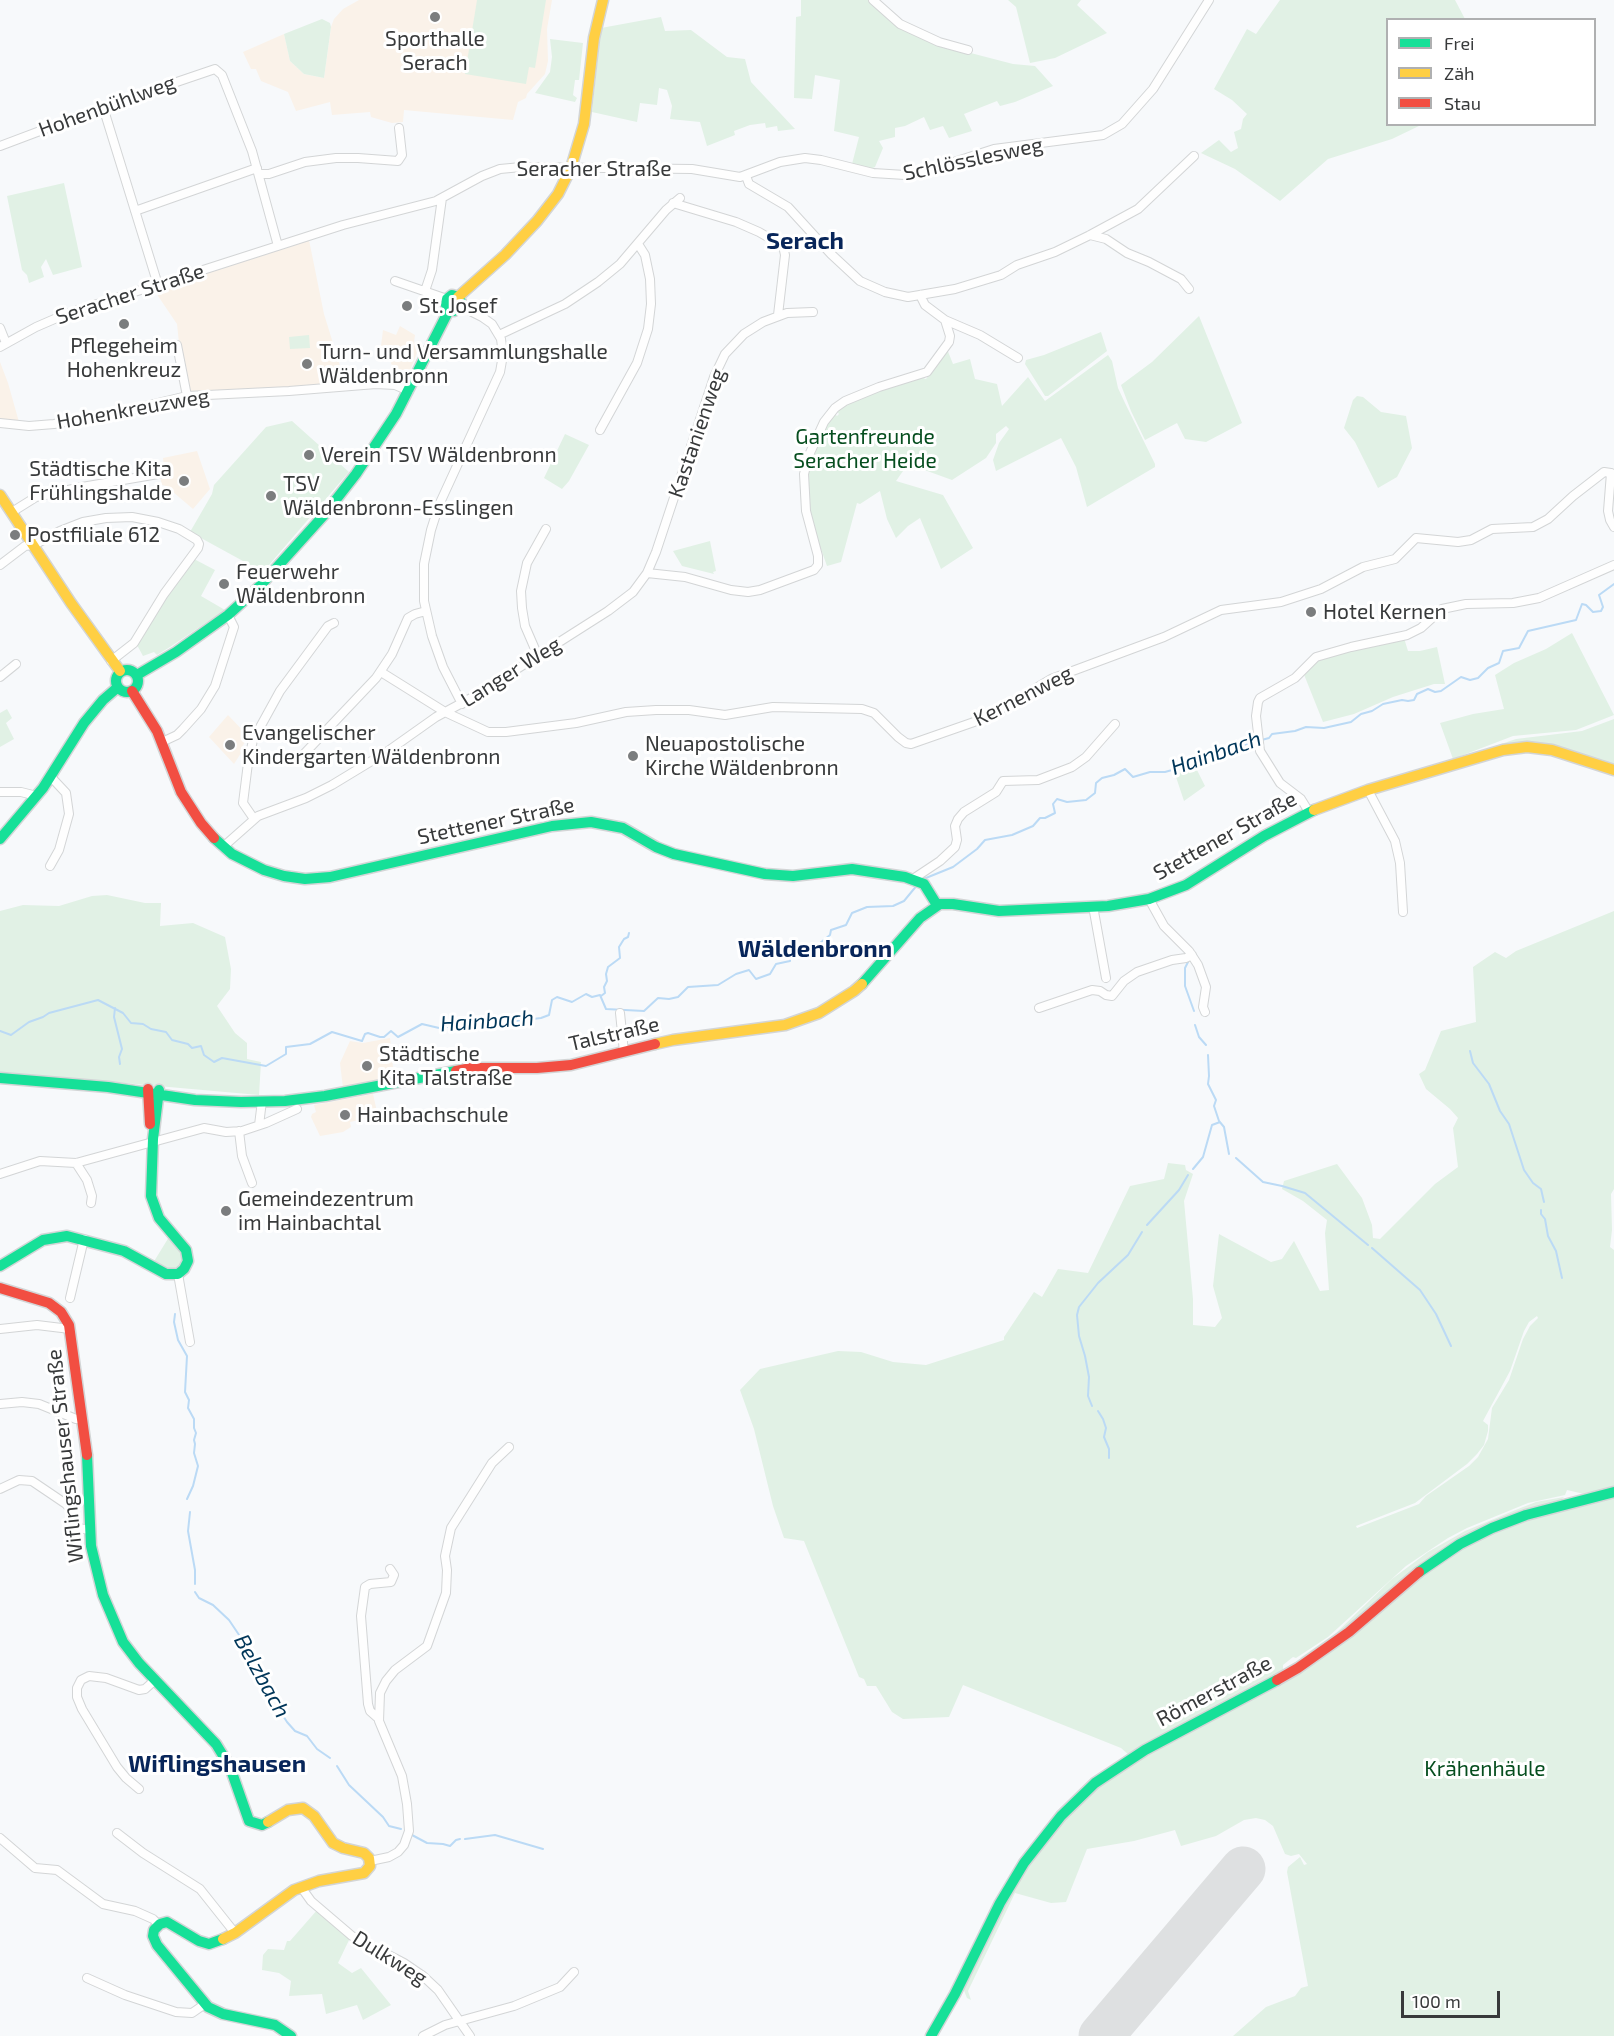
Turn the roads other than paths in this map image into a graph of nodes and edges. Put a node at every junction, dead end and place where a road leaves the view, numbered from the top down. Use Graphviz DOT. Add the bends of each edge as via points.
graph roads {
  1 [pos="603,0"];
  2 [pos="873,0"];
  3 [pos="1209,0"];
  4 [pos="968,50"];
  5 [pos="103,107"];
  6 [pos="399,128"];
  7 [pos="0,146"];
  8 [pos="1194,156"];
  9 [pos="571,168"];
  10 [pos="258,171"];
  11 [pos="746,176"];
  12 [pos="442,198"];
  13 [pos="135,210"];
  14 [pos="1090,235"];
  15 [pos="638,244"];
  16 [pos="278,246"];
  17 [pos="395,281"];
  18 [pos="158,285"];
  19 [pos="1190,289"];
  20 [pos="425,291"];
  21 [pos="920,295"];
  22 [pos="459,302"];
  23 [pos="448,304"];
  24 [pos="813,312"];
  25 [pos="778,315"];
  26 [pos="945,320"];
  27 [pos="0,328"];
  28 [pos="499,335"];
  29 [pos="3,345"];
  30 [pos="177,345"];
  31 [pos="1018,358"];
  32 [pos="409,390"];
  33 [pos="187,396"];
  34 [pos="0,423"];
  35 [pos="600,430"];
  36 [pos="164,473"];
  37 [pos="0,495"];
  38 [pos="12,512"];
  39 [pos="1614,527"];
  40 [pos="546,529"];
  41 [pos="34,545"];
  42 [pos="0,565"];
  43 [pos="1614,565"];
  44 [pos="647,573"];
  45 [pos="426,611"];
  46 [pos="228,615"];
  47 [pos="334,623"];
  48 [pos="538,656"];
  49 [pos="111,662"];
  50 [pos="16,664"];
  51 [pos="120,672"];
  52 [pos="381,672"];
  53 [pos="137,675"];
  54 [pos="0,677"];
  55 [pos="118,687"];
  56 [pos="132,691"];
  57 [pos="462,704"];
  58 [pos="445,712"];
  59 [pos="1115,724"];
  60 [pos="162,742"];
  61 [pos="302,756"];
  62 [pos="1614,770"];
  63 [pos="51,777"];
  64 [pos="1368,790"];
  65 [pos="0,792"];
  66 [pos="37,796"];
  67 [pos="1309,812"];
  68 [pos="254,819"];
  69 [pos="0,839"];
  70 [pos="223,847"];
  71 [pos="50,866"];
  72 [pos="918,881"];
  73 [pos="1149,899"];
  74 [pos="937,905"];
  75 [pos="1093,906"];
  76 [pos="1403,912"];
  77 [pos="1191,955"];
  78 [pos="1106,978"];
  79 [pos="1039,1008"];
  80 [pos="1205,1012"];
  81 [pos="620,1013"];
  82 [pos="624,1052"];
  83 [pos="0,1078"];
  84 [pos="153,1092"];
  85 [pos="259,1101"];
  86 [pos="297,1109"];
  87 [pos="259,1125"];
  88 [pos="240,1131"];
  89 [pos="153,1140"];
  90 [pos="76,1163"];
  91 [pos="0,1174"];
  92 [pos="252,1183"];
  93 [pos="91,1203"];
  94 [pos="84,1239"];
  95 [pos="0,1266"];
  96 [pos="178,1274"];
  97 [pos="0,1288"];
  98 [pos="70,1298"];
  99 [pos="0,1329"];
  100 [pos="70,1329"];
  101 [pos="190,1342"];
  102 [pos="0,1404"];
  103 [pos="82,1419"];
  104 [pos="509,1447"];
  105 [pos="0,1489"];
  106 [pos="1614,1492"];
  107 [pos="90,1530"];
  108 [pos="390,1569"];
  109 [pos="155,1680"];
  110 [pos="379,1719"];
  111 [pos="139,1790"];
  112 [pos="117,1833"];
  113 [pos="0,1838"];
  114 [pos="370,1861"];
  115 [pos="301,1887"];
  116 [pos="159,1925"];
  117 [pos="235,1933"];
  118 [pos="574,1972"];
  119 [pos="87,1978"];
  120 [pos="205,2004"];
  121 [pos="459,2022"];
  122 [pos="291,2036"];
  123 [pos="423,2036"];
  124 [pos="470,2036"];
  125 [pos="931,2036"];
  1 -- 9 [label="street" via="594,38 584,124"];
  2 -- 4 [label="street" via="900,24"];
  3 -- 11 [label="street, Schlösslesweg" via="1153,89 1122,124 1106,134 991,150 905,175 805,158 776,163"];
  5 -- 7 [label="street, Hohenbühlweg"];
  5 -- 10 [label="street, Hohenbühlweg" via="215,69 222,75"];
  5 -- 13 [label="street"];
  6 -- 10 [label="street" via="401,159 396,161 309,161 269,174"];
  8 -- 14 [label="street" via="1142,206"];
  9 -- 11 [label="street, Seracher Straße" via="692,169"];
  9 -- 12 [label="street, Seracher Straße" via="495,170"];
  9 -- 22 [label="street" via="558,194 537,221"];
  10 -- 13 [label="street"];
  10 -- 16 [label="street"];
  11 -- 21 [label="street" via="749,184 788,207 863,284 889,294"];
  12 -- 16 [label="street, Seracher Straße"];
  12 -- 20 [label="street" via="432,270"];
  13 -- 18 [label="street"];
  14 -- 19 [label="street" via="1108,240 1181,279"];
  14 -- 21 [label="street" via="1001,275"];
  15 -- 25 [label="street" via="676,201 759,231 784,247"];
  15 -- 28 [label="street" via="587,291"];
  15 -- 35 [label="street" via="645,255 651,286 648,329 637,363"];
  16 -- 18 [label="street, Seracher Straße"];
  17 -- 20 [label="street"];
  18 -- 29 [label="street, Seracher Straße" via="57,317"];
  20 -- 23 [label="street"];
  21 -- 26 [label="street" via="925,305"];
  22 -- 23 [label="street" via="456,311"];
  22 -- 28 [label="street" via="485,319"];
  23 -- 32 [label="street"];
  24 -- 25 [label="street, Kastanienweg"];
  25 -- 44 [label="street, Kastanienweg" via="744,334 719,365"];
  26 -- 31 [label="street"];
  26 -- 44 [label="street" via="949,342 927,372 845,401 826,418 808,455 804,474 806,511 818,556 818,565 812,571 748,592 685,576"];
  27 -- 29 [label="street"];
  28 -- 45 [label="street" via="503,355 500,372 431,530 423,573"];
  30 -- 33 [label="street"];
  32 -- 33 [label="street, Hohenkreuzweg" via="380,384"];
  32 -- 46 [label="street" via="339,497 260,586"];
  33 -- 34 [label="street, Hohenkreuzweg" via="54,424"];
  36 -- 38 [label="street" via="36,497"];
  37 -- 38 [label="street"];
  38 -- 41 [label="street"];
  39 -- 58 [label="street, Kernenweg" via="1608,511 1611,473 1606,472 1533,527 1492,529 1458,542 1416,538 1395,559 1363,567 1321,589 1278,602 1221,610 1164,637 1051,679 974,722 911,744 865,709 773,707 725,715 689,710 644,711 503,732 485,731"];
  40 -- 48 [label="street" via="527,563 521,591 525,626"];
  41 -- 42 [label="street" via="25,546"];
  41 -- 49 [label="street"];
  41 -- 49 [label="street" via="77,524 121,517 169,525 199,543 134,643"];
  43 -- 67 [label="street" via="1542,597 1508,604 1447,607 1419,630 1404,636 1316,657 1295,678 1259,699 1256,713 1262,753 1280,783 1301,799"];
  44 -- 48 [label="street, Langer Weg" via="623,601"];
  45 -- 52 [label="street" via="407,620"];
  45 -- 57 [label="street" via="440,658"];
  46 -- 53 [label="street"];
  46 -- 60 [label="street" via="233,629 219,678 189,723"];
  47 -- 68 [label="street" via="280,691 253,740 243,803"];
  48 -- 57 [label="street, Langer Weg"];
  49 -- 51 [label="street"];
  50 -- 54 [label="street"];
  51 -- 53 [label="street" via="128,669"];
  51 -- 55 [label="street" via="115,679"];
  52 -- 58 [label="street, Kernenweg"];
  52 -- 61 [label="street"];
  53 -- 56 [label="street" via="139,680"];
  55 -- 56 [label="street" via="124,692"];
  55 -- 63 [label="street" via="84,723"];
  56 -- 60 [label="street, Stettener Straße"];
  57 -- 58 [label="street, Langer Weg"];
  58 -- 68 [label="street, Langer Weg" via="322,791"];
  59 -- 72 [label="street" via="1075,766 1038,780 1002,781 994,794 958,819 957,843"];
  60 -- 70 [label="street, Stettener Straße" via="181,792"];
  62 -- 64 [label="street, Stettener Straße" via="1561,752 1527,747 1471,758"];
  63 -- 66 [label="street"];
  63 -- 71 [label="street" via="68,798 69,814"];
  64 -- 67 [label="street, Stettener Straße"];
  64 -- 76 [label="street" via="1395,841"];
  65 -- 66 [label="street"];
  66 -- 69 [label="street"];
  67 -- 73 [label="street, Stettener Straße" via="1186,885"];
  68 -- 70 [label="street, Langer Weg"];
  70 -- 72 [label="street, Stettener Straße" via="270,872 310,879 552,826 591,822 619,826 674,854 765,874 793,876 852,869"];
  72 -- 74 [label="street"];
  73 -- 75 [label="street, Stettener Straße"];
  73 -- 77 [label="street" via="1164,926"];
  74 -- 75 [label="street, Stettener Straße" via="999,911"];
  74 -- 82 [label="street, Talstraße" via="916,922 868,978 841,1001 819,1013 785,1025 673,1040"];
  75 -- 78 [label="street"];
  77 -- 79 [label="street" via="1137,972 1112,996 1092,990"];
  77 -- 80 [label="street" via="1205,982"];
  81 -- 82 [label="street"];
  82 -- 85 [label="street, Talstraße" via="564,1066 471,1068 325,1096"];
  83 -- 84 [label="street, Talstraße" via="124,1086"];
  84 -- 85 [label="street, Talstraße" via="234,1102"];
  84 -- 89 [label="street"];
  85 -- 87 [label="street"];
  86 -- 87 [label="street"];
  87 -- 88 [label="street"];
  88 -- 89 [label="street" via="204,1128"];
  88 -- 92 [label="street" via="243,1159"];
  89 -- 90 [label="street"];
  89 -- 96 [label="street" via="153,1205 188,1256 187,1265"];
  90 -- 91 [label="street" via="40,1161"];
  90 -- 93 [label="street" via="87,1180"];
  94 -- 95 [label="street" via="46,1239"];
  94 -- 96 [label="street" via="127,1253 162,1272"];
  94 -- 98 [label="street"];
  96 -- 101 [label="street"];
  97 -- 100 [label="street, Wiflingshauser Straße" via="49,1303 63,1314"];
  99 -- 100 [label="street" via="37,1325"];
  100 -- 103 [label="street, Wiflingshauser Straße"];
  102 -- 103 [label="street" via="39,1404"];
  103 -- 107 [label="street, Wiflingshauser Straße"];
  104 -- 110 [label="street" via="492,1463 453,1525 445,1556 446,1589 434,1629 426,1647 386,1681 380,1696"];
  105 -- 107 [label="street" via="19,1480 32,1481 66,1504 78,1528"];
  106 -- 125 [label="street, Römerstraße" via="1526,1515 1460,1544 1298,1668 1145,1750 1095,1783 1053,1825 1024,1863"];
  107 -- 109 [label="street, Wiflingshauser Straße" via="99,1578 117,1632"];
  108 -- 110 [label="street" via="394,1575 391,1582 365,1587 361,1616 368,1704"];
  109 -- 111 [label="street" via="139,1690 89,1676 77,1688 82,1709 117,1767"];
  109 -- 114 [label="street, Wiflingshauser Straße" via="219,1749 249,1821 262,1825 288,1810 303,1808 314,1816 331,1841 365,1853"];
  110 -- 114 [label="street" via="402,1776 409,1831 398,1852"];
  112 -- 117 [label="street" via="197,1886"];
  113 -- 116 [label="street" via="35,1868 57,1870 103,1904 137,1912"];
  114 -- 115 [label="street" via="369,1868 361,1874"];
  115 -- 117 [label="street"];
  115 -- 121 [label="street, Dulkweg" via="351,1936 423,1976 438,1990"];
  116 -- 117 [label="street" via="171,1923 206,1943"];
  116 -- 120 [label="street" via="154,1931 155,1941"];
  118 -- 121 [label="street" via="560,1987"];
  119 -- 120 [label="street" via="179,2013 195,2012"];
  120 -- 122 [label="street" via="219,2013 275,2025"];
  121 -- 123 [label="street"];
  121 -- 124 [label="street, Dulkweg"];
}
